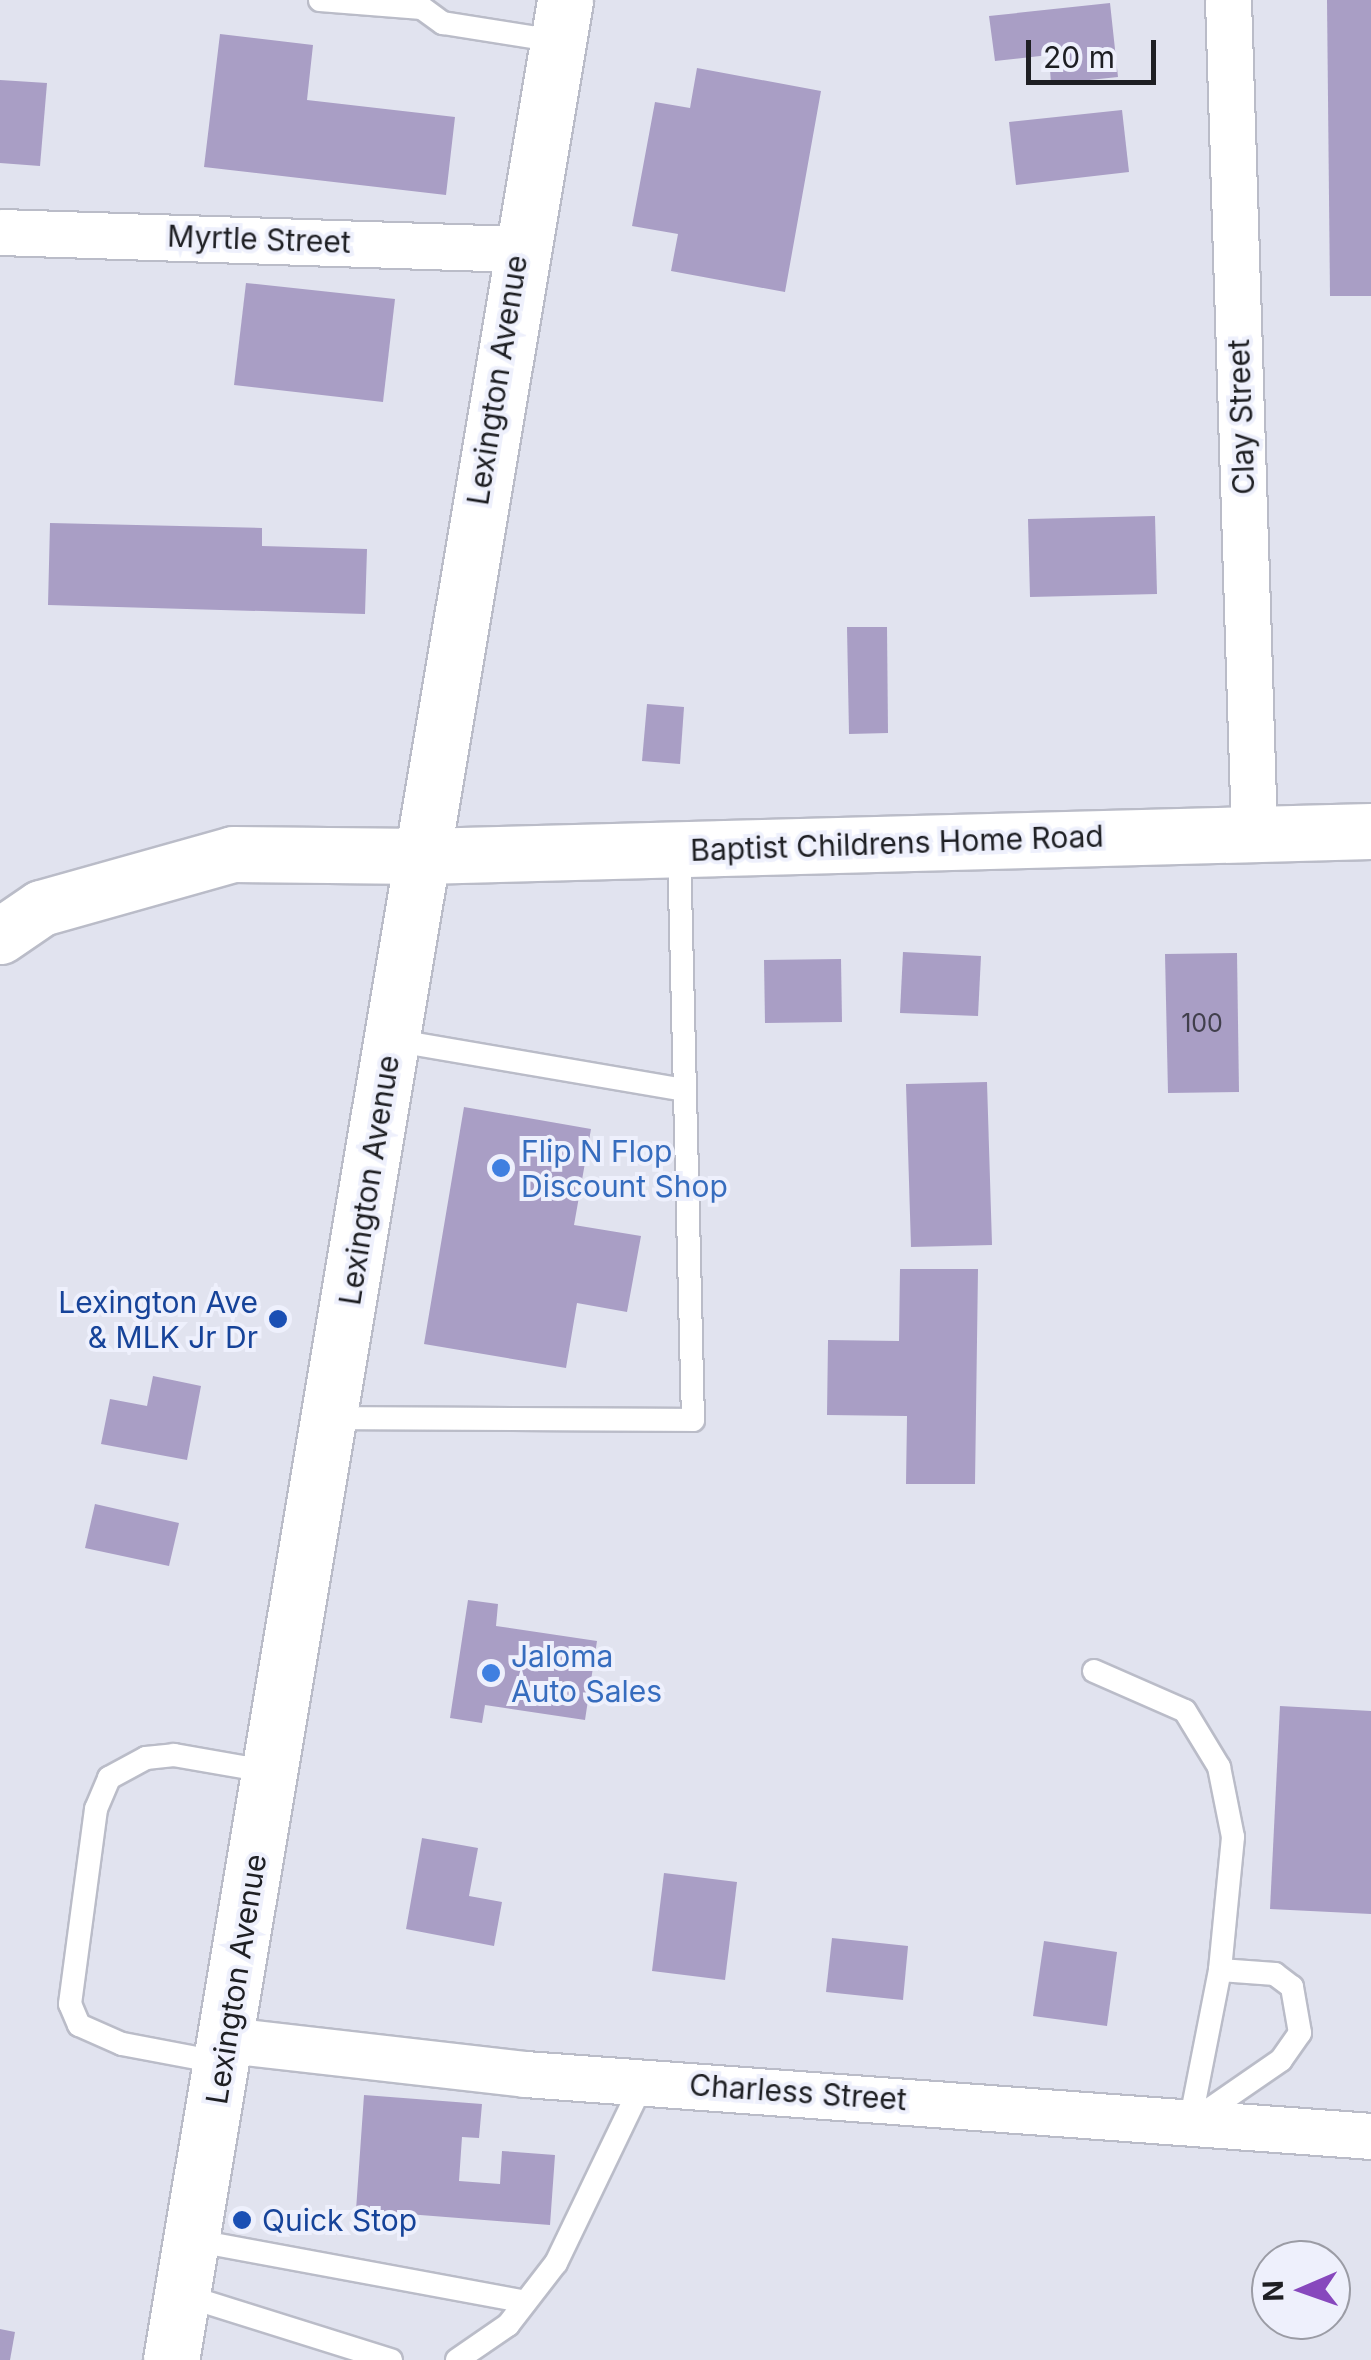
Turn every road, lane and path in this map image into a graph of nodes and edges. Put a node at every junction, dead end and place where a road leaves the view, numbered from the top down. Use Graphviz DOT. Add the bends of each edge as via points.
graph roads {
  1 [pos="320,0"];
  2 [pos="1228,0"];
  3 [pos="422,4"];
  4 [pos="561,21"];
  5 [pos="0,232"];
  6 [pos="518,248"];
  7 [pos="1371,831"];
  8 [pos="1254,833"];
  9 [pos="678,849"];
  10 [pos="423,856"];
  11 [pos="0,936"];
  12 [pos="392,1040"];
  13 [pos="684,1090"];
  14 [pos="330,1418"];
  15 [pos="1094,1670"];
  16 [pos="271,1772"];
  17 [pos="1220,1970"];
  18 [pos="225,2051"];
  19 [pos="642,2082"];
  20 [pos="1190,2122"];
  21 [pos="1371,2136"];
  22 [pos="192,2240"];
  23 [pos="182,2294"];
  24 [pos="525,2302"];
  25 [pos="172,2360"];
  26 [pos="391,2360"];
  27 [pos="457,2360"];
  1 -- 3 [label="lane"];
  2 -- 8 [label="street, Clay Street"];
  3 -- 4 [label="lane" via="443,23"];
  4 -- 6 [label="main road, Lexington Avenue"];
  5 -- 6 [label="street, Myrtle Street"];
  6 -- 10 [label="main road, Lexington Avenue"];
  7 -- 8 [label="main road, Baptist Childrens Home Road"];
  8 -- 9 [label="main road, Baptist Childrens Home Road"];
  9 -- 10 [label="main road, Baptist Childrens Home Road"];
  9 -- 13 [label="lane"];
  10 -- 11 [label="main road, Baptist Childrens Home Road" via="233,854 41,908"];
  10 -- 12 [label="main road, Lexington Avenue"];
  12 -- 13 [label="lane"];
  12 -- 14 [label="main road, Lexington Avenue"];
  13 -- 14 [label="lane" via="693,1420"];
  14 -- 16 [label="main road, Lexington Avenue"];
  15 -- 17 [label="lane" via="1185,1711 1219,1767 1234,1837"];
  16 -- 18 [label="main road, Lexington Avenue"];
  16 -- 18 [label="lane" via="174,1754 146,1758 110,1778 96,1809 70,2004 79,2024 122,2044"];
  17 -- 20 [label="lane"];
  17 -- 20 [label="lane" via="1275,1974 1292,1987 1300,2033 1281,2060"];
  18 -- 19 [label="street, Charless Street"];
  18 -- 22 [label="main road, Lexington Avenue"];
  19 -- 20 [label="street, Charless Street"];
  19 -- 24 [label="lane" via="556,2263"];
  20 -- 21 [label="street, Charless Street"];
  22 -- 23 [label="main road, Lexington Avenue"];
  22 -- 24 [label="lane"];
  23 -- 25 [label="main road, Lexington Avenue"];
  23 -- 26 [label="lane"];
  24 -- 27 [label="lane"];
}
